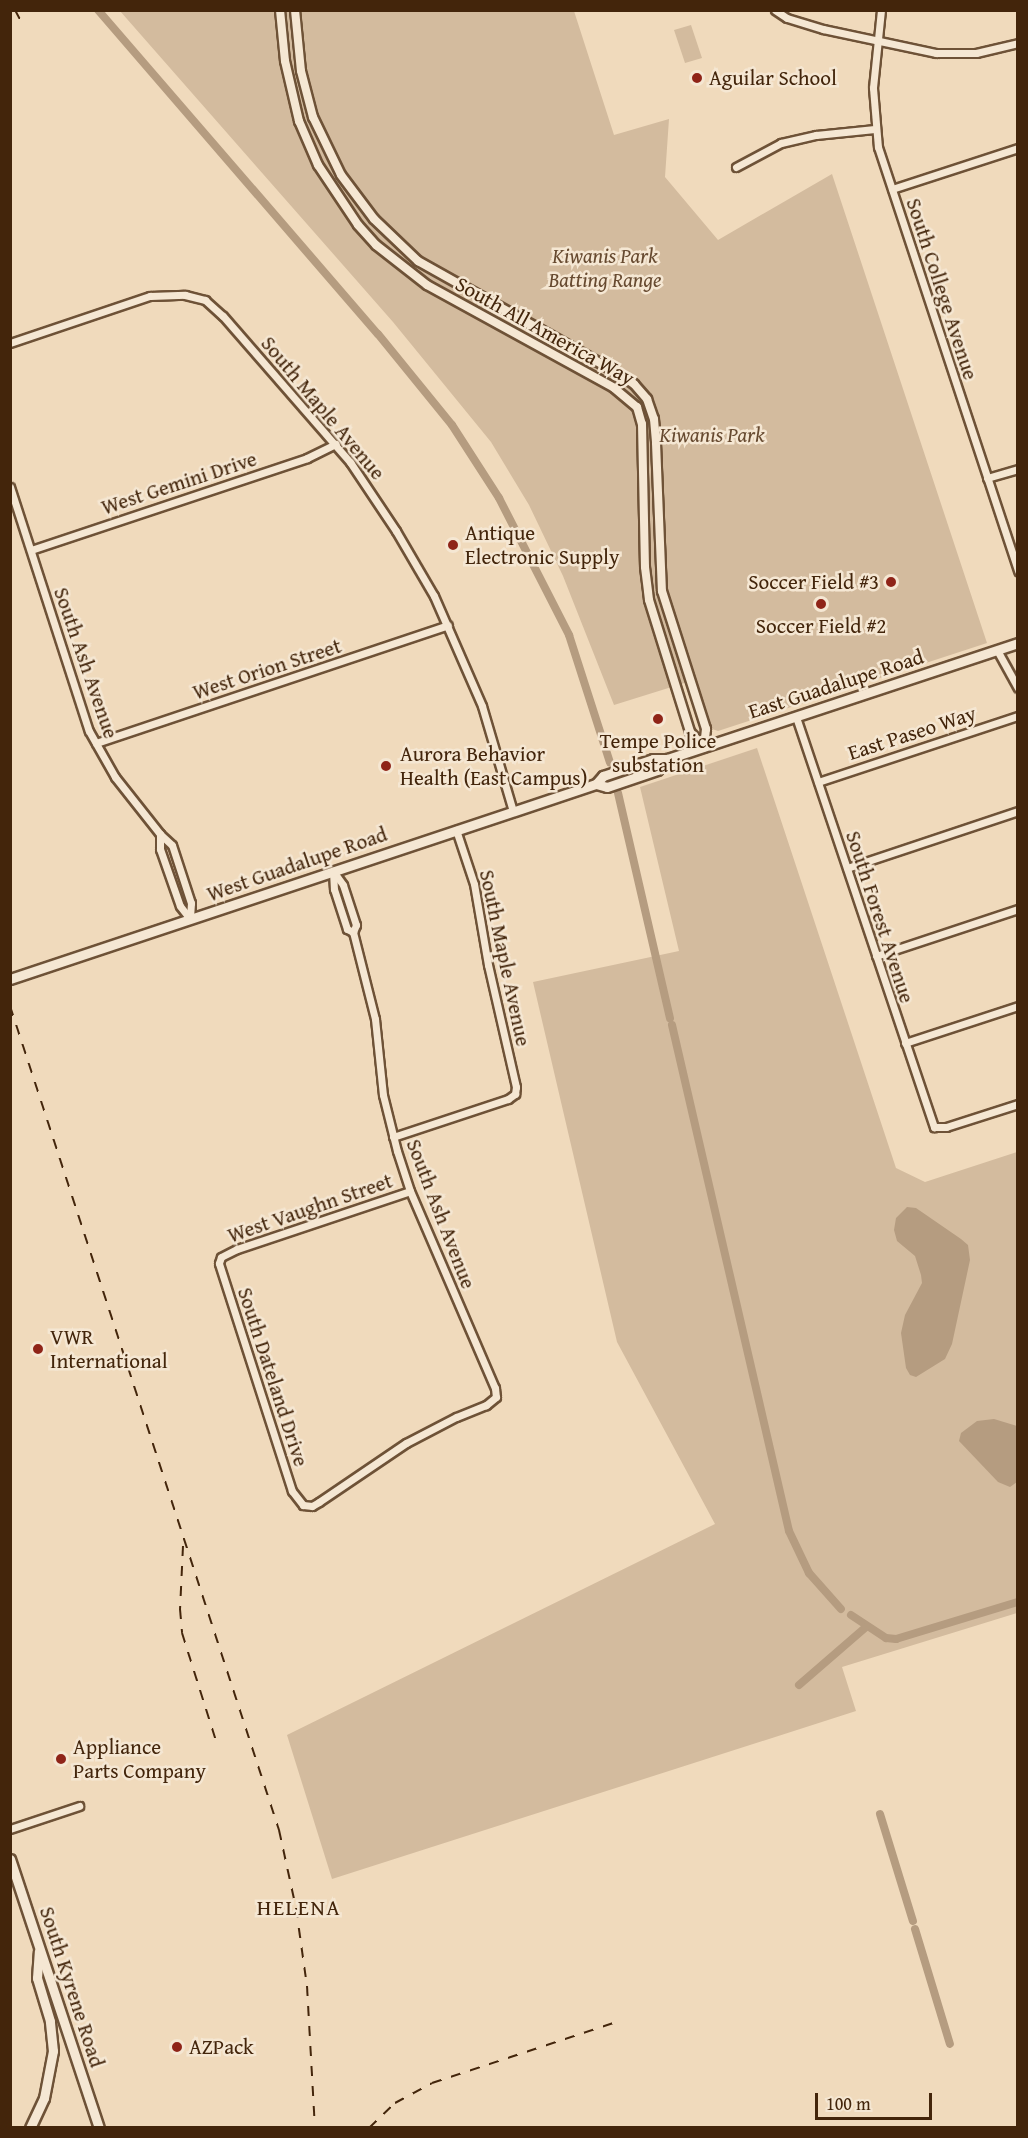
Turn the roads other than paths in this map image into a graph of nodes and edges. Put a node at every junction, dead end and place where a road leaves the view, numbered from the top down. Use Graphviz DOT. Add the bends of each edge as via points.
graph roads {
  1 [pos="280,10"];
  2 [pos="295,10"];
  3 [pos="775,10"];
  4 [pos="881,10"];
  5 [pos="879,39"];
  6 [pos="1017,43"];
  7 [pos="875,129"];
  8 [pos="1017,148"];
  9 [pos="736,167"];
  10 [pos="892,189"];
  11 [pos="500,308"];
  12 [pos="491,322"];
  13 [pos="10,343"];
  14 [pos="336,444"];
  15 [pos="643,466"];
  16 [pos="658,466"];
  17 [pos="1017,469"];
  18 [pos="987,478"];
  19 [pos="10,487"];
  20 [pos="31,550"];
  21 [pos="1017,571"];
  22 [pos="667,612"];
  23 [pos="653,616"];
  24 [pos="448,625"];
  25 [pos="1017,643"];
  26 [pos="997,650"];
  27 [pos="1017,688"];
  28 [pos="693,690"];
  29 [pos="679,695"];
  30 [pos="1017,716"];
  31 [pos="796,717"];
  32 [pos="96,743"];
  33 [pos="704,747"];
  34 [pos="667,759"];
  35 [pos="818,782"];
  36 [pos="596,784"];
  37 [pos="513,811"];
  38 [pos="1017,811"];
  39 [pos="456,830"];
  40 [pos="160,834"];
  41 [pos="847,868"];
  42 [pos="333,871"];
  43 [pos="1017,909"];
  44 [pos="190,919"];
  45 [pos="876,956"];
  46 [pos="10,979"];
  47 [pos="1017,1006"];
  48 [pos="905,1043"];
  49 [pos="1017,1104"];
  50 [pos="393,1137"];
  51 [pos="410,1191"];
  52 [pos="221,1257"];
  53 [pos="303,1505"];
  54 [pos="79,1806"];
  55 [pos="10,1829"];
  56 [pos="10,1859"];
  57 [pos="40,1945"];
  58 [pos="30,2127"];
  59 [pos="99,2127"];
  1 -- 12 [label="street, South All America Way" via="285,61 299,121 318,165 343,206 376,244 408,271"];
  2 -- 11 [label="street, South All America Way" via="307,99 325,146 352,192 384,230 418,261"];
  3 -- 5 [label="street" via="787,18"];
  4 -- 5 [label="street, South College Avenue"];
  5 -- 6 [label="street" via="936,53 976,53"];
  5 -- 7 [label="street, South College Avenue" via="873,88"];
  7 -- 9 [label="street" via="782,143"];
  7 -- 10 [label="street, South College Avenue"];
  8 -- 10 [label="street"];
  10 -- 18 [label="street, South College Avenue"];
  11 -- 12 [label="street"];
  11 -- 16 [label="street, South All America Way" via="616,372 642,391 654,419"];
  12 -- 15 [label="street, South All America Way" via="631,400 642,424"];
  13 -- 14 [label="street, South Maple Avenue" via="150,296 185,295 205,300 224,316"];
  14 -- 20 [label="street, West Gemini Drive" via="307,458"];
  14 -- 24 [label="street, South Maple Avenue" via="396,531"];
  15 -- 16 [label="street"];
  15 -- 23 [label="street, South All America Way" via="645,567"];
  16 -- 22 [label="street, South All America Way" via="662,582"];
  17 -- 18 [label="street"];
  18 -- 21 [label="street, South College Avenue"];
  19 -- 20 [label="street, South Ash Avenue"];
  20 -- 32 [label="street, South Ash Avenue"];
  22 -- 23 [label="street"];
  22 -- 28 [label="street, South All America Way"];
  23 -- 29 [label="street, South All America Way"];
  24 -- 32 [label="street, West Orion Street"];
  24 -- 37 [label="street, South Maple Avenue" via="483,709"];
  25 -- 26 [label="main road, East Guadalupe Road"];
  26 -- 27 [label="street"];
  26 -- 31 [label="main road, East Guadalupe Road"];
  28 -- 29 [label="street"];
  28 -- 33 [label="street, South All America Way" via="706,729"];
  29 -- 33 [label="street, South All America Way" via="690,732"];
  30 -- 35 [label="street, East Paseo Way"];
  31 -- 33 [label="main road, East Guadalupe Road"];
  31 -- 35 [label="street, South Forest Avenue"];
  32 -- 40 [label="street, South Ash Avenue" via="115,777"];
  33 -- 34 [label="main road, East Guadalupe Road"];
  34 -- 36 [label="main road, East Guadalupe Road" via="653,759 619,770 603,776"];
  34 -- 36 [label="main road, East Guadalupe Road" via="657,770 607,787"];
  35 -- 41 [label="street, South Forest Avenue"];
  36 -- 37 [label="main road, West Guadalupe Road"];
  37 -- 39 [label="main road, West Guadalupe Road"];
  38 -- 41 [label="street"];
  39 -- 42 [label="main road, West Guadalupe Road"];
  39 -- 50 [label="street, South Maple Avenue" via="475,889 515,1094"];
  40 -- 44 [label="street, South Ash Avenue" via="160,849 180,906"];
  40 -- 44 [label="street, South Ash Avenue" via="172,845 191,903"];
  41 -- 45 [label="street, South Forest Avenue"];
  42 -- 44 [label="main road, West Guadalupe Road"];
  42 -- 50 [label="street, South Ash Avenue" via="356,925 353,932 377,1029 383,1095"];
  43 -- 45 [label="street"];
  44 -- 46 [label="main road, West Guadalupe Road"];
  45 -- 48 [label="street, South Forest Avenue"];
  47 -- 48 [label="street"];
  48 -- 49 [label="street, South Forest Avenue" via="934,1128"];
  50 -- 51 [label="street, South Ash Avenue"];
  51 -- 52 [label="street, West Vaughn Street"];
  51 -- 53 [label="street, South Ash Avenue" via="496,1397 406,1443 317,1503"];
  52 -- 53 [label="street, South Dateland Drive" via="220,1270 292,1491"];
  54 -- 55 [label="street"];
  56 -- 57 [label="main road, South Kyrene Road"];
  57 -- 58 [label="main road" via="37,1978 50,2021 53,2051 44,2098"];
  57 -- 59 [label="main road, South Kyrene Road"];
}
